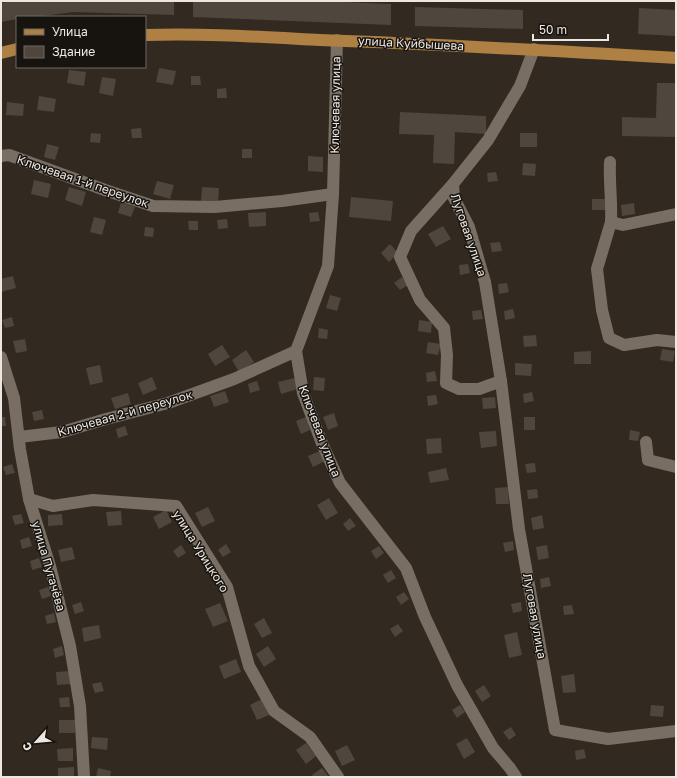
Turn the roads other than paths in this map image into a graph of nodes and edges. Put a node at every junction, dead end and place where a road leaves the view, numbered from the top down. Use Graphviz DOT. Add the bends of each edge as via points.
graph roads {
  1 [pos="146,35"];
  2 [pos="337,40"];
  3 [pos="16,49"];
  4 [pos="534,49"];
  5 [pos="1,53"];
  6 [pos="676,58"];
  7 [pos="1,156"];
  8 [pos="610,162"];
  9 [pos="453,184"];
  10 [pos="333,194"];
  11 [pos="676,214"];
  12 [pos="611,222"];
  13 [pos="676,342"];
  14 [pos="296,351"];
  15 [pos="1,357"];
  16 [pos="501,381"];
  17 [pos="19,437"];
  18 [pos="646,442"];
  19 [pos="676,467"];
  20 [pos="29,499"];
  21 [pos="676,731"];
  22 [pos="84,777"];
  23 [pos="338,777"];
  24 [pos="516,777"];
  1 -- 2 [label="main road, улица Куйбышева"];
  2 -- 4 [label="main road, улица Куйбышева"];
  2 -- 10 [label="street, Ключевая улица"];
  3 -- 5 [label="main road"];
  4 -- 6 [label="main road, улица Куйбышева"];
  4 -- 9 [label="street, Луговая улица" via="512,100 488,140"];
  7 -- 10 [label="street, Ключевая 1-й переулок" via="9,155 153,206 215,207"];
  8 -- 12 [label="street"];
  9 -- 16 [label="street, Луговая улица" via="454,198 469,227 485,282"];
  9 -- 16 [label="street, Луговая улица" via="411,231 400,257 420,300 444,328 447,355 446,383 459,389 478,388"];
  10 -- 14 [label="street, Ключевая улица" via="328,266"];
  11 -- 12 [label="street" via="623,225"];
  12 -- 13 [label="street" via="597,269 602,310 609,338 624,345 658,340"];
  14 -- 17 [label="street, Ключевая 2-й переулок" via="234,379 168,403 62,432"];
  14 -- 24 [label="street, Ключевая улица" via="303,393 340,483 406,568 457,685 493,748"];
  15 -- 17 [label="street, улица Пугачёва" via="14,398"];
  16 -- 21 [label="street, Луговая улица" via="519,529 555,730 608,739"];
  17 -- 20 [label="street, улица Пугачёва"];
  18 -- 19 [label="street" via="648,460"];
  20 -- 22 [label="street, улица Пугачёва" via="50,566 70,646 80,706"];
  20 -- 23 [label="street, улица Урицкого" via="53,506 93,500 176,506 227,587 249,666 274,711 310,737"];
}
